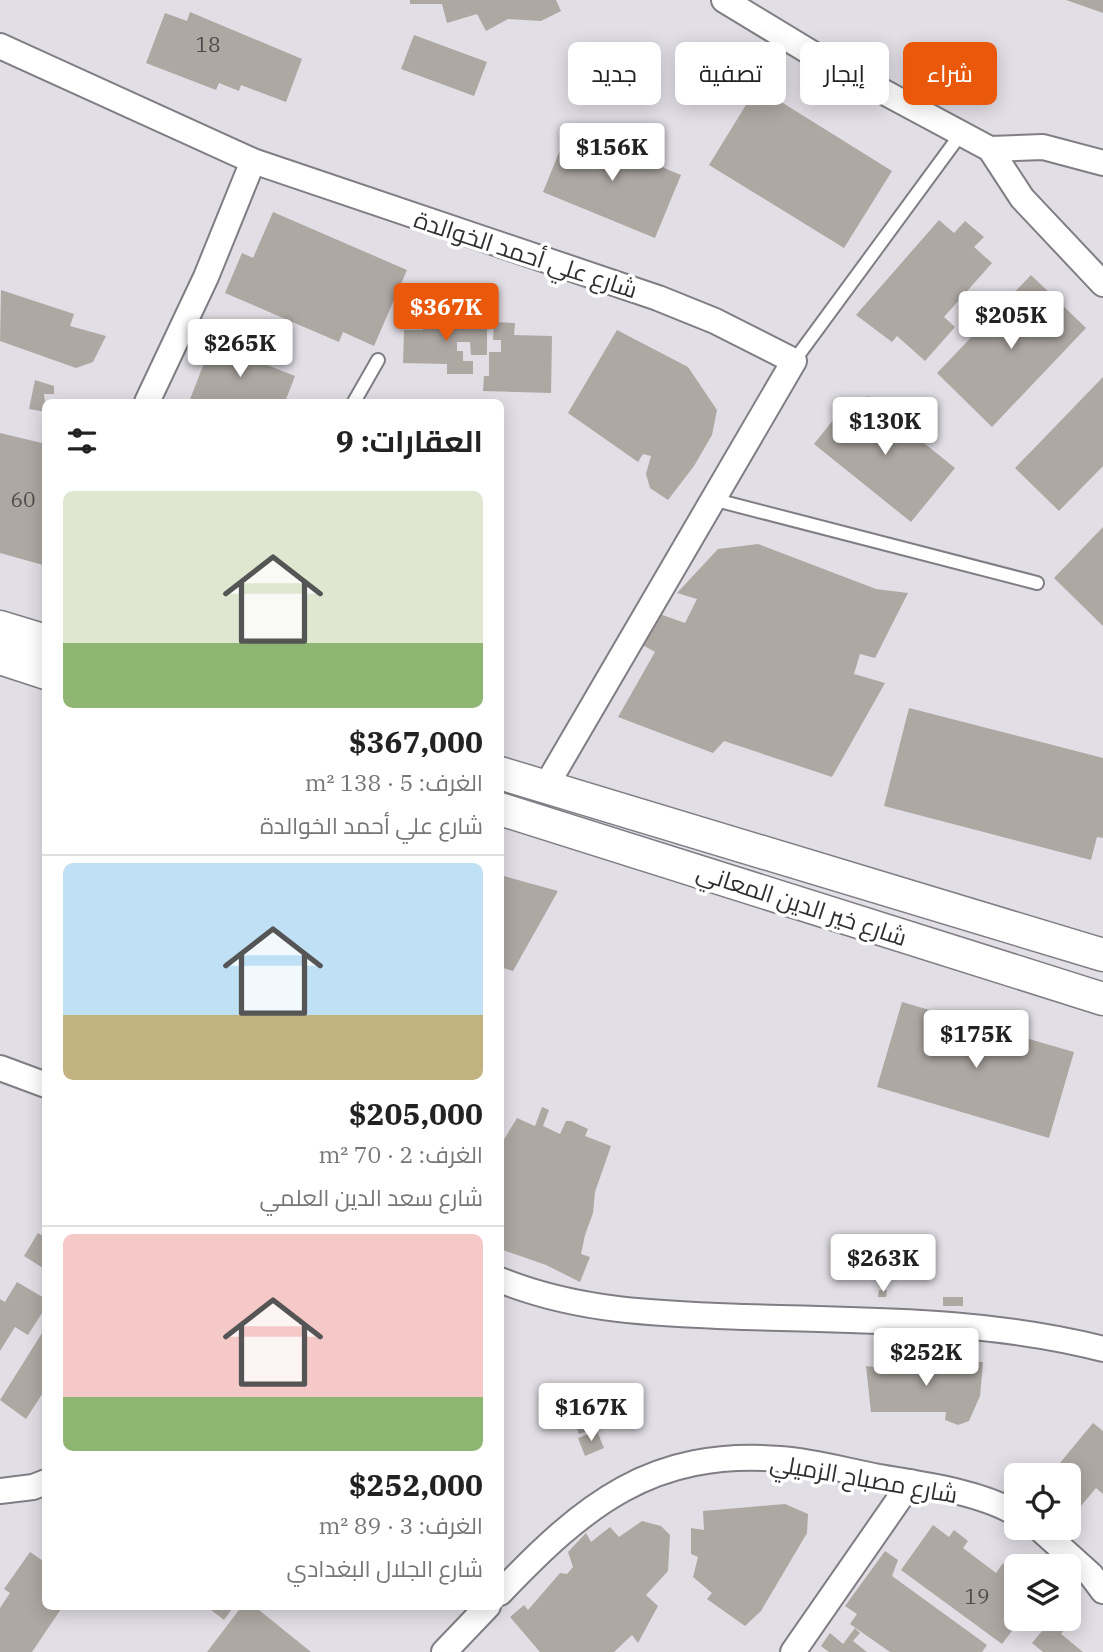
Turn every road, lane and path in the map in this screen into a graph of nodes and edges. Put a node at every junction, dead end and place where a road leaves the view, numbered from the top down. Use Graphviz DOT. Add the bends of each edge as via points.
graph roads {
  1 [pos="724,0"];
  2 [pos="0,46"];
  3 [pos="960,135"];
  4 [pos="989,149"];
  5 [pos="253,161"];
  6 [pos="1103,163"];
  7 [pos="1103,285"];
  8 [pos="378,360"];
  9 [pos="793,360"];
  10 [pos="148,399"];
  11 [pos="356,399"];
  12 [pos="712,499"];
  13 [pos="1037,583"];
  14 [pos="0,627"];
  15 [pos="42,640"];
  16 [pos="0,659"];
  17 [pos="42,672"];
  18 [pos="504,774"];
  19 [pos="546,786"];
  20 [pos="504,810"];
  21 [pos="1103,955"];
  22 [pos="1103,999"];
  23 [pos="0,1068"];
  24 [pos="42,1084"];
  25 [pos="504,1281"];
  26 [pos="1103,1349"];
  27 [pos="911,1482"];
  28 [pos="42,1484"];
  29 [pos="0,1491"];
  30 [pos="1004,1506"];
  31 [pos="1052,1540"];
  32 [pos="504,1589"];
  33 [pos="1103,1591"];
  34 [pos="484,1610"];
  35 [pos="444,1652"];
  36 [pos="793,1652"];
  1 -- 3 [label="street"];
  2 -- 5 [label="street, شارع علي أحمد الخوالدة"];
  3 -- 4 [label="street"];
  3 -- 9 [label="lane"];
  4 -- 6 [label="street" via="1043,147"];
  4 -- 7 [label="street" via="1022,198"];
  5 -- 9 [label="street, شارع علي أحمد الخوالدة" via="659,298"];
  5 -- 10 [label="street" via="201,289"];
  8 -- 11 [label="lane"];
  9 -- 12 [label="street"];
  12 -- 13 [label="lane"];
  12 -- 19 [label="street"];
  14 -- 15 [label="street"];
  16 -- 17 [label="street"];
  18 -- 19 [label="street, شارع خير الدين المعاني"];
  19 -- 21 [label="street, شارع خير الدين المعاني"];
  20 -- 22 [label="street, شارع خير الدين المعاني"];
  23 -- 24 [label="street"];
  25 -- 26 [label="street" via="576,1303 635,1313 907,1323 1053,1336"];
  27 -- 30 [label="street, شارع مصباح الزميلي"];
  27 -- 32 [label="street, شارع مصباح الزميلي" via="780,1459 677,1466 620,1488 580,1517"];
  27 -- 36 [label="street"];
  28 -- 29 [label="street"];
  31 -- 33 [label="street"];
  34 -- 35 [label="street"];
}
